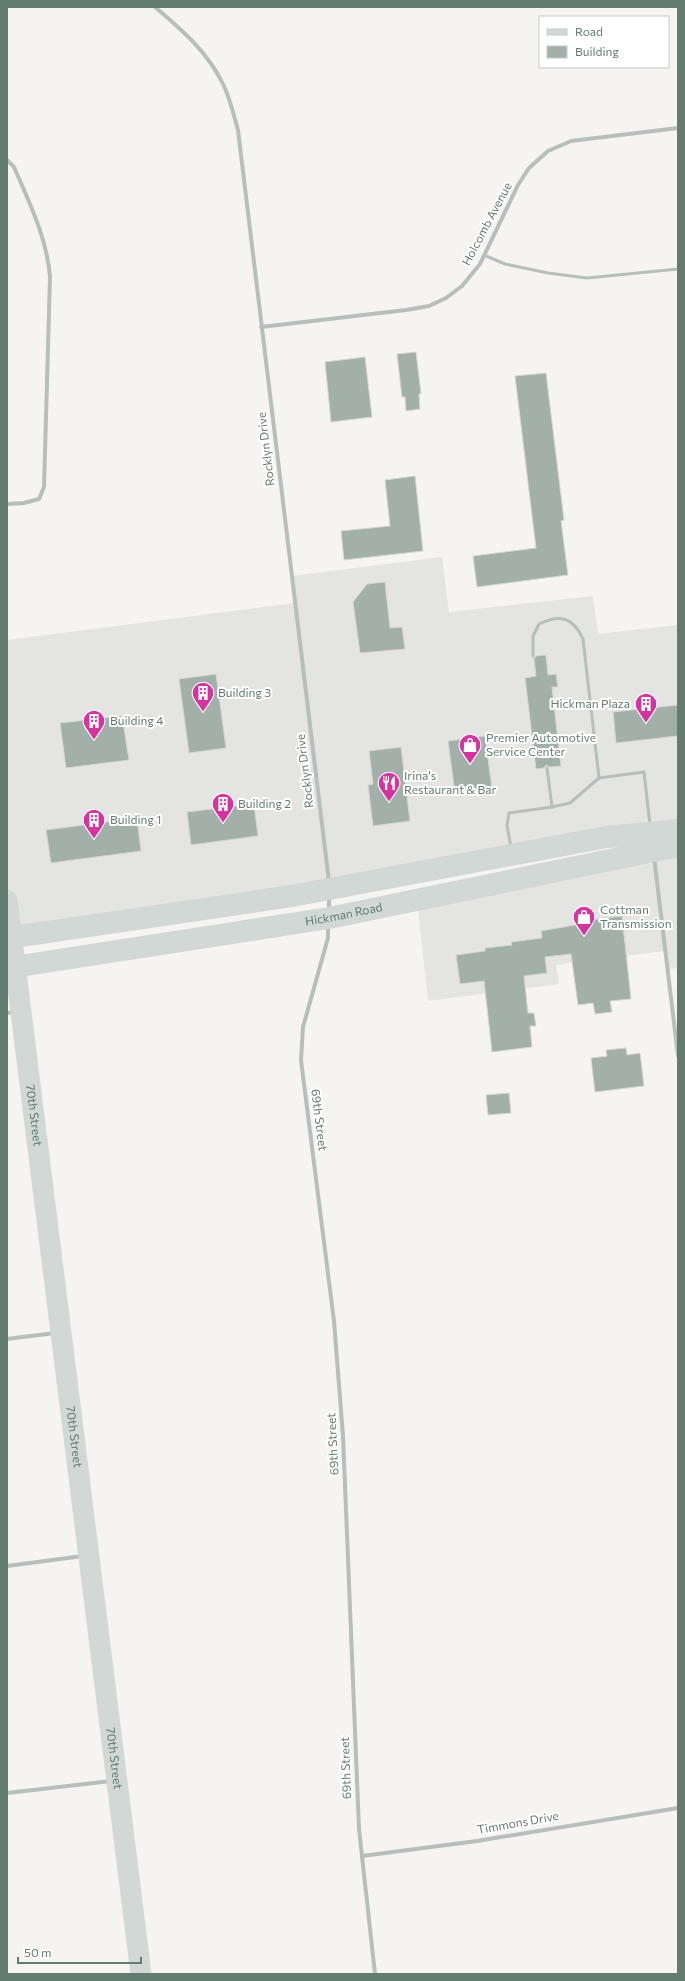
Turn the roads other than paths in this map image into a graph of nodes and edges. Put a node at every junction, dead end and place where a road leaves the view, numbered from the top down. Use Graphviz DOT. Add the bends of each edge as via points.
graph roads {
  1 [pos="155,7"];
  2 [pos="678,128"];
  3 [pos="7,160"];
  4 [pos="484,255"];
  5 [pos="678,269"];
  6 [pos="261,326"];
  7 [pos="7,504"];
  8 [pos="533,656"];
  9 [pos="547,768"];
  10 [pos="599,778"];
  11 [pos="552,808"];
  12 [pos="678,830"];
  13 [pos="652,842"];
  14 [pos="678,846"];
  15 [pos="512,855"];
  16 [pos="330,889"];
  17 [pos="7,900"];
  18 [pos="329,918"];
  19 [pos="9,938"];
  20 [pos="11,967"];
  21 [pos="14,1012"];
  22 [pos="678,1056"];
  23 [pos="62,1332"];
  24 [pos="7,1339"];
  25 [pos="90,1556"];
  26 [pos="7,1566"];
  27 [pos="117,1780"];
  28 [pos="7,1793"];
  29 [pos="678,1808"];
  30 [pos="362,1856"];
  31 [pos="141,1974"];
  32 [pos="375,1974"];
  1 -- 6 [label="street, Rocklyn Drive" via="191,38 204,53 224,86 238,130"];
  2 -- 4 [label="street, Holcomb Avenue" via="571,141 548,151 529,168 518,185"];
  3 -- 7 [label="street" via="14,167 42,235 50,277 44,487 40,499"];
  4 -- 5 [label="lane" via="505,264 587,278"];
  4 -- 6 [label="street, Holcomb Avenue" via="462,286 429,306"];
  6 -- 16 [label="street, Rocklyn Drive"];
  8 -- 10 [label="lane" via="533,636 539,624 560,618 568,620 578,629 583,639"];
  9 -- 11 [label="lane"];
  10 -- 11 [label="lane" via="570,803"];
  10 -- 13 [label="lane" via="644,772"];
  11 -- 15 [label="lane" via="509,813 507,825"];
  12 -- 13 [label="main road, Hickman Road"];
  13 -- 14 [label="main road, Hickman Road"];
  13 -- 15 [label="main road, Hickman Road" via="607,837"];
  13 -- 18 [label="main road, Hickman Road"];
  13 -- 22 [label="street"];
  15 -- 16 [label="main road, Hickman Road"];
  16 -- 18 [label="street, Rocklyn Drive"];
  16 -- 19 [label="main road, Hickman Road"];
  17 -- 19 [label="street, 70th Street"];
  18 -- 20 [label="main road, Hickman Road"];
  18 -- 30 [label="street, 69th Street" via="328,938 303,1027 301,1060 334,1321 344,1436"];
  19 -- 20 [label="street, 70th Street"];
  20 -- 21 [label="street, 70th Street"];
  21 -- 23 [label="street, 70th Street"];
  23 -- 24 [label="street"];
  23 -- 25 [label="street, 70th Street"];
  25 -- 26 [label="street"];
  25 -- 27 [label="street, 70th Street"];
  27 -- 28 [label="street"];
  27 -- 31 [label="street, 70th Street"];
  29 -- 30 [label="street, Timmons Drive" via="477,1841"];
  30 -- 32 [label="street, 69th Street"];
}
